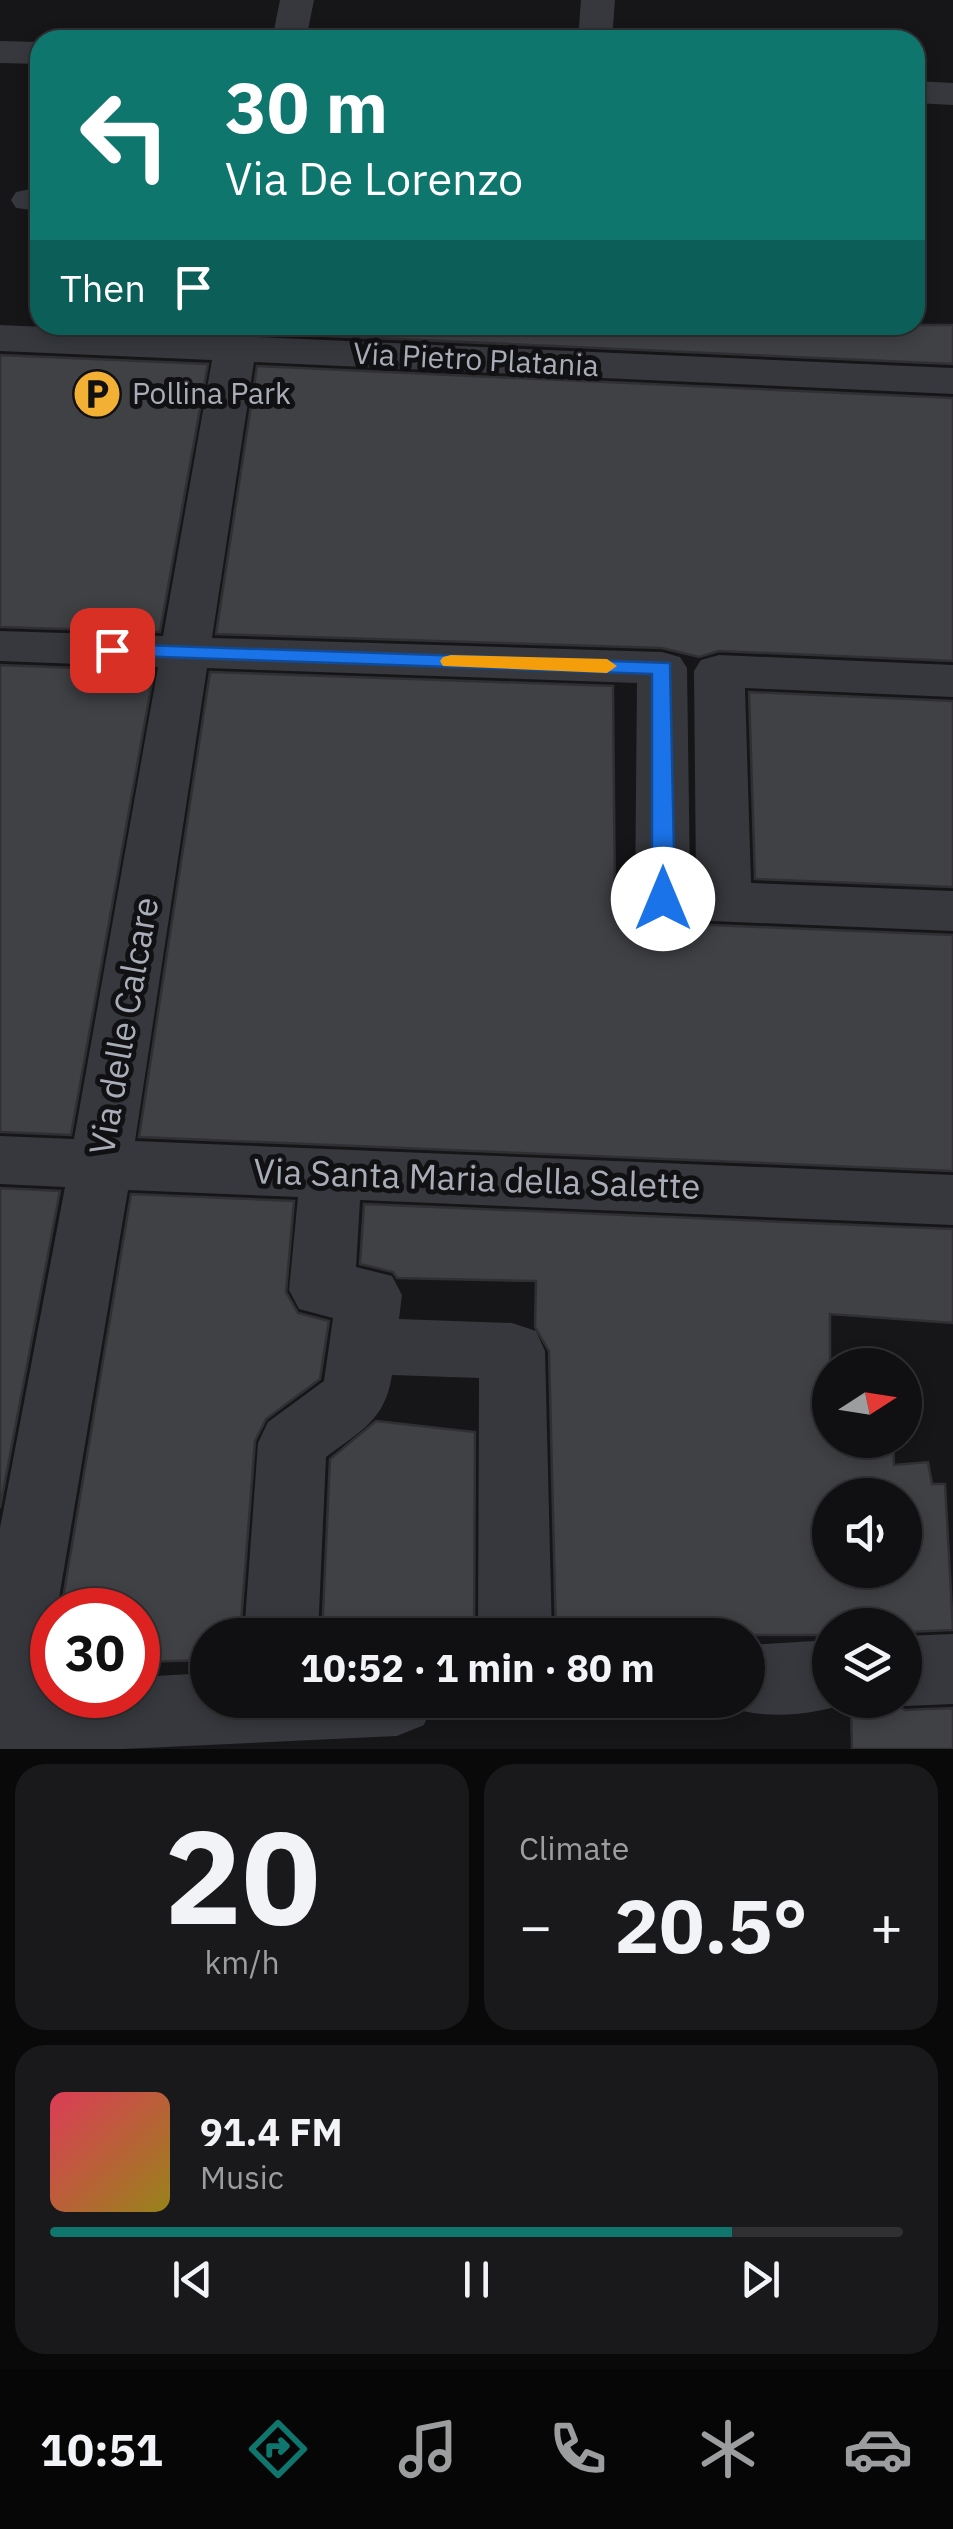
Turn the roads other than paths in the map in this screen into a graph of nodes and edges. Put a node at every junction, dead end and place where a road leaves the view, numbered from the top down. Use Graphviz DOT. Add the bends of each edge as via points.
graph roads {
  1 [pos="296,0"];
  2 [pos="598,0"];
  3 [pos="290,30"];
  4 [pos="596,30"];
  5 [pos="0,52"];
  6 [pos="30,54"];
  7 [pos="925,93"];
  8 [pos="953,94"];
  9 [pos="237,337"];
  10 [pos="0,338"];
  11 [pos="579,345"];
  12 [pos="953,381"];
  13 [pos="0,646"];
  14 [pos="187,653"];
  15 [pos="953,681"];
  16 [pos="724,902"];
  17 [pos="953,910"];
  18 [pos="0,1160"];
  19 [pos="101,1163"];
  20 [pos="331,1173"];
  21 [pos="953,1200"];
  22 [pos="364,1346"];
  23 [pos="282,1618"];
  24 [pos="514,1618"];
  25 [pos="953,1668"];
  26 [pos="922,1670"];
  27 [pos="812,1677"];
  28 [pos="765,1679"];
  29 [pos="190,1709"];
  30 [pos="0,1721"];
  1 -- 3 [label="street"];
  2 -- 4 [label="street"];
  5 -- 6 [label="street"];
  7 -- 8 [label="street"];
  9 -- 10 [label="street, Via Pietro Platania"];
  9 -- 11 [label="street, Via Pietro Platania"];
  9 -- 14 [label="street, Via delle Calcare"];
  11 -- 12 [label="street, Via Pietro Platania"];
  13 -- 14 [label="street"];
  14 -- 16 [label="street" via="662,668 663,899"];
  14 -- 19 [label="street, Via delle Calcare"];
  15 -- 16 [label="street" via="719,671"];
  16 -- 17 [label="street"];
  18 -- 19 [label="street, Via Santa Maria della Salette"];
  19 -- 20 [label="street, Via Santa Maria della Salette"];
  19 -- 30 [label="street, Via delle Calcare"];
  20 -- 21 [label="street, Via Santa Maria della Salette"];
  20 -- 22 [label="street" via="322,1290 369,1294"];
  22 -- 23 [label="street" via="355,1396 292,1443"];
  22 -- 24 [label="street" via="512,1351"];
  25 -- 26 [label="street"];
  27 -- 28 [label="street"];
  29 -- 30 [label="street"];
}
